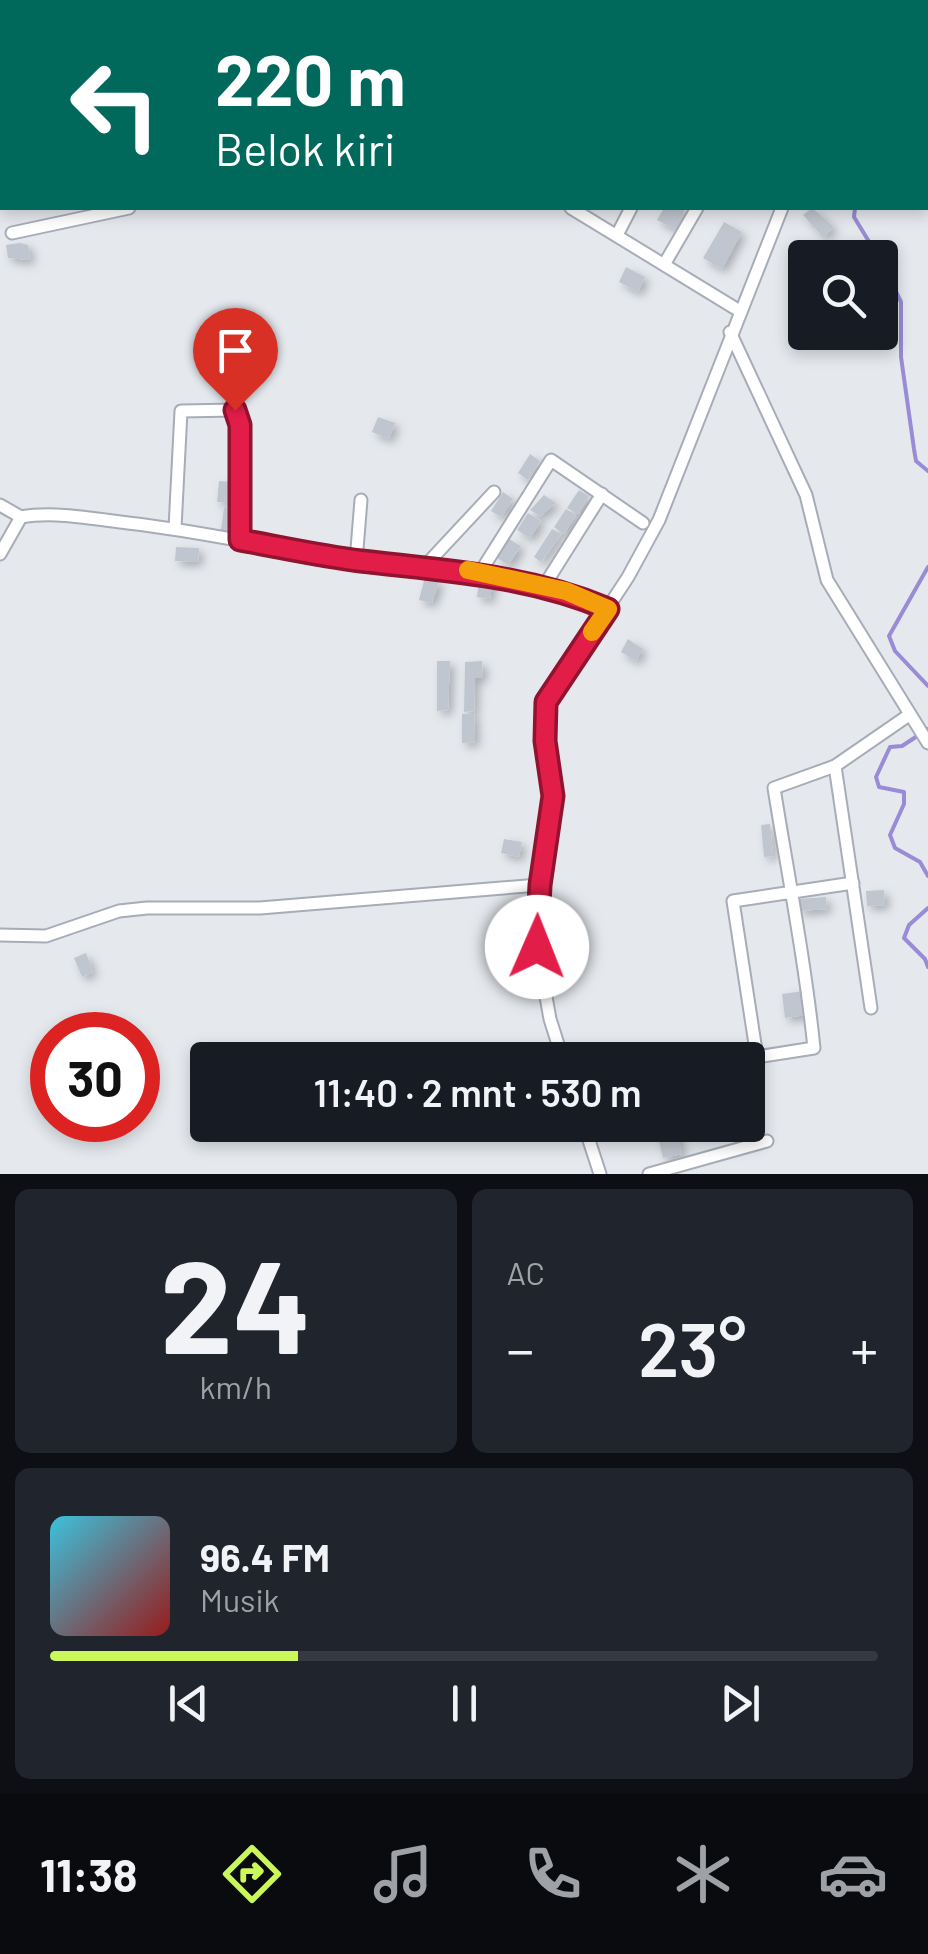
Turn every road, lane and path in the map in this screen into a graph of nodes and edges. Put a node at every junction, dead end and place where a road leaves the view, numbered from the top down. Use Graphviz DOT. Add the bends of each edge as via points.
graph roads {
  1 [pos="120,210"];
  2 [pos="574,210"];
  3 [pos="631,210"];
  4 [pos="696,210"];
  5 [pos="781,210"];
  6 [pos="12,234"];
  7 [pos="617,236"];
  8 [pos="666,263"];
  9 [pos="738,310"];
  10 [pos="730,332"];
  11 [pos="494,492"];
  12 [pos="602,494"];
  13 [pos="360,500"];
  14 [pos="0,506"];
  15 [pos="21,518"];
  16 [pos="644,523"];
  17 [pos="176,528"];
  18 [pos="240,540"];
  19 [pos="0,554"];
  20 [pos="356,560"];
  21 [pos="425,566"];
  22 [pos="481,572"];
  23 [pos="544,586"];
  24 [pos="608,609"];
  25 [pos="913,720"];
  26 [pos="927,742"];
  27 [pos="835,766"];
  28 [pos="853,883"];
  29 [pos="540,885"];
  30 [pos="792,892"];
  31 [pos="0,935"];
  32 [pos="871,1008"];
  33 [pos="559,1042"];
  34 [pos="590,1142"];
  35 [pos="767,1142"];
  36 [pos="600,1174"];
  37 [pos="649,1174"];
  1 -- 6 [label="street"];
  2 -- 7 [label="street"];
  3 -- 7 [label="street"];
  4 -- 8 [label="street"];
  5 -- 9 [label="street"];
  7 -- 8 [label="street"];
  8 -- 9 [label="street"];
  9 -- 10 [label="street"];
  10 -- 24 [label="street" via="668,498"];
  10 -- 25 [label="street" via="806,495 827,580"];
  11 -- 21 [label="street"];
  12 -- 16 [label="street"];
  12 -- 22 [label="street" via="551,460"];
  12 -- 23 [label="street"];
  13 -- 20 [label="street"];
  14 -- 15 [label="street"];
  15 -- 17 [label="street"];
  15 -- 19 [label="street"];
  17 -- 18 [label="street"];
  17 -- 18 [label="street" via="181,411 235,410"];
  18 -- 20 [label="street"];
  20 -- 21 [label="street"];
  21 -- 22 [label="street"];
  22 -- 23 [label="street"];
  23 -- 24 [label="street"];
  24 -- 29 [label="street" via="546,702 553,796"];
  25 -- 26 [label="street"];
  25 -- 27 [label="street"];
  27 -- 28 [label="street"];
  27 -- 30 [label="street" via="774,788"];
  28 -- 30 [label="street"];
  28 -- 32 [label="street"];
  29 -- 31 [label="street" via="344,903 133,910 46,936"];
  29 -- 33 [label="street" via="539,962"];
  30 -- 30 [label="street" via="733,901 753,1051 762,1058 814,1048"];
  34 -- 36 [label="street"];
  35 -- 37 [label="street"];
}
